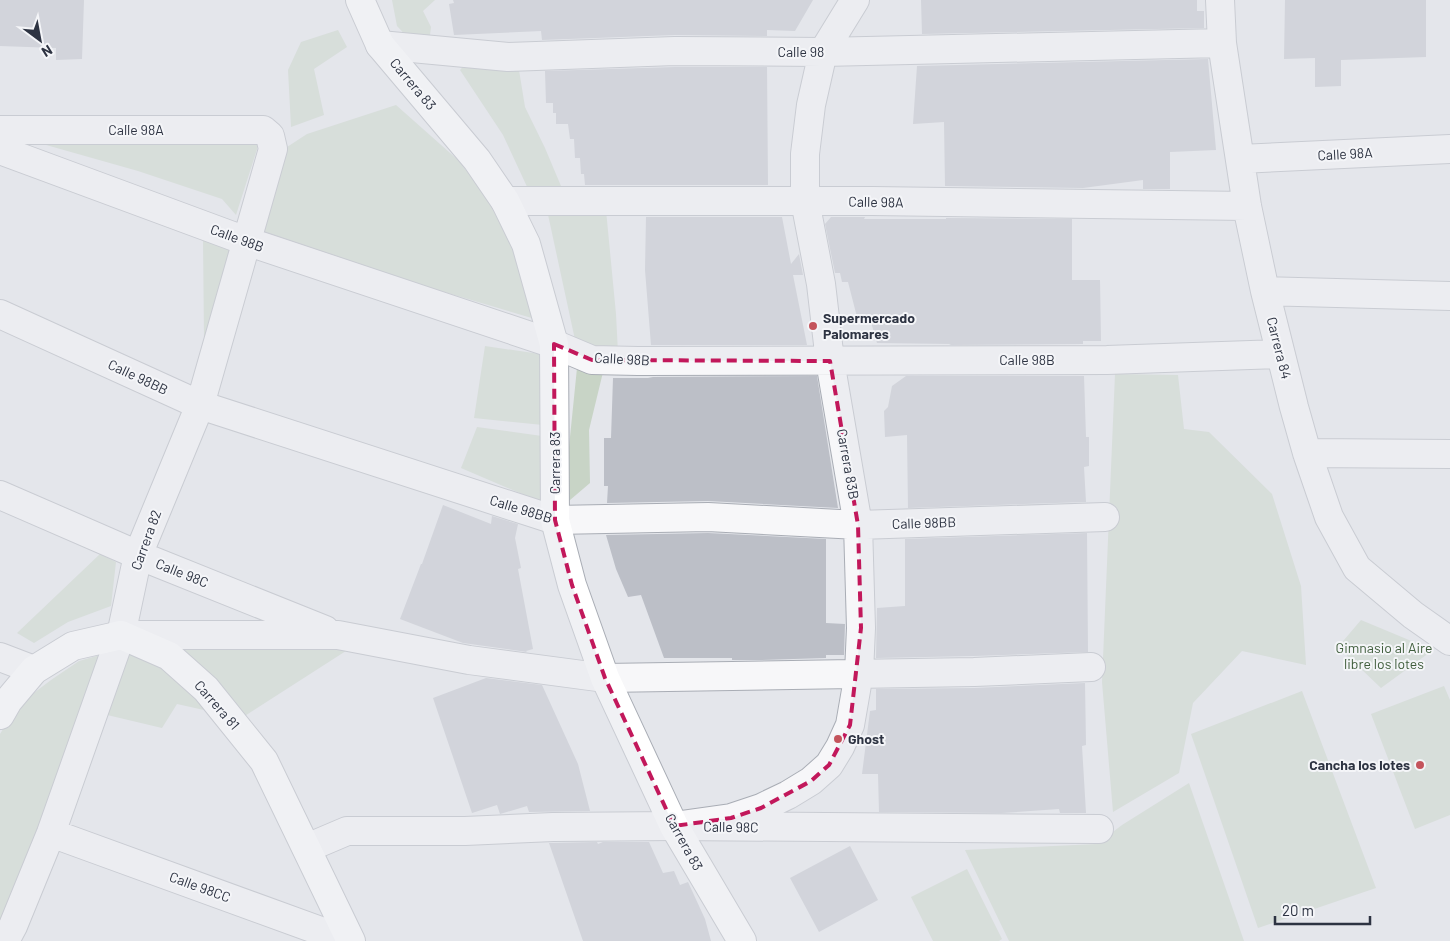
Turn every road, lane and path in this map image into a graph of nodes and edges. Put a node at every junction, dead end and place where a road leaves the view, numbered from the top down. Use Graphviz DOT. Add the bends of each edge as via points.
graph roads {
  1 [pos="360,0"];
  2 [pos="855,0"];
  3 [pos="1220,0"];
  4 [pos="1222,43"];
  5 [pos="380,45"];
  6 [pos="822,52"];
  7 [pos="0,130"];
  8 [pos="270,136"];
  9 [pos="1450,149"];
  10 [pos="0,150"];
  11 [pos="1240,159"];
  12 [pos="505,200"];
  13 [pos="804,201"];
  14 [pos="1247,206"];
  15 [pos="246,241"];
  16 [pos="1265,292"];
  17 [pos="1450,296"];
  18 [pos="0,314"];
  19 [pos="554,344"];
  20 [pos="1280,354"];
  21 [pos="830,361"];
  22 [pos="200,405"];
  23 [pos="1308,453"];
  24 [pos="1450,454"];
  25 [pos="0,495"];
  26 [pos="1105,517"];
  27 [pos="555,520"];
  28 [pos="858,525"];
  29 [pos="138,555"];
  30 [pos="120,635"];
  31 [pos="338,635"];
  32 [pos="1450,641"];
  33 [pos="0,658"];
  34 [pos="1091,667"];
  35 [pos="34,670"];
  36 [pos="859,673"];
  37 [pos="605,678"];
  38 [pos="0,715"];
  39 [pos="674,826"];
  40 [pos="1099,829"];
  41 [pos="51,833"];
  42 [pos="307,848"];
  43 [pos="737,938"];
  44 [pos="5,941"];
  45 [pos="350,941"];
  1 -- 5 [label="street, Carrera 83"];
  2 -- 6 [label="street, Carrera 83B"];
  3 -- 4 [label="street, Carrera 84"];
  4 -- 6 [label="street, Calle 98"];
  4 -- 11 [label="street, Carrera 84"];
  5 -- 6 [label="street, Calle 98" via="508,57 675,51"];
  5 -- 12 [label="street, Carrera 83" via="477,160"];
  6 -- 13 [label="street, Carrera 83B" via="808,134"];
  7 -- 8 [label="street, Calle 98A" via="263,130"];
  8 -- 15 [label="street, Carrera 82" via="273,149"];
  9 -- 11 [label="street, Calle 98A"];
  10 -- 15 [label="street, Calle 98B"];
  11 -- 14 [label="street, Carrera 84"];
  12 -- 13 [label="street, Calle 98A"];
  12 -- 19 [label="street, Carrera 83" via="526,244"];
  13 -- 14 [label="street, Calle 98A"];
  13 -- 21 [label="street, Carrera 83B" via="821,284"];
  14 -- 16 [label="street, Carrera 84"];
  15 -- 19 [label="street, Calle 98B"];
  15 -- 22 [label="street, Carrera 82"];
  16 -- 17 [label="street"];
  16 -- 20 [label="street, Carrera 84"];
  18 -- 22 [label="street, Calle 98BB"];
  19 -- 21 [label="street, Calle 98B" via="592,360"];
  19 -- 27 [label="street, Carrera 83"];
  20 -- 21 [label="street, Calle 98B" via="1107,360"];
  20 -- 23 [label="street, Carrera 84"];
  21 -- 28 [label="street, Carrera 83B"];
  22 -- 27 [label="street, Calle 98BB"];
  22 -- 29 [label="street, Carrera 82"];
  23 -- 24 [label="street"];
  23 -- 32 [label="street, Carrera 84" via="1329,517 1357,568"];
  25 -- 29 [label="street, Calle 98C"];
  26 -- 28 [label="street, Calle 98BB"];
  27 -- 28 [label="street, Calle 98BB" via="708,517"];
  27 -- 37 [label="street, Carrera 83" via="572,585"];
  28 -- 36 [label="street, Carrera 83B"];
  29 -- 30 [label="street, Carrera 82"];
  29 -- 31 [label="street, Calle 98C"];
  30 -- 31 [label="street, Calle 98C"];
  30 -- 35 [label="street" via="73,646"];
  30 -- 41 [label="street, Carrera 82"];
  30 -- 42 [label="street, Carrera 81" via="169,656 206,689 264,761"];
  31 -- 37 [label="street, Calle 98C" via="469,660"];
  33 -- 35 [label="street"];
  34 -- 36 [label="street, Calle 98C"];
  35 -- 38 [label="street"];
  36 -- 37 [label="street, Calle 98C"];
  36 -- 39 [label="street, Carrera 83B" via="850,725 828,764 812,781 761,808 730,818"];
  37 -- 39 [label="street, Carrera 83"];
  39 -- 40 [label="street, Calle 98C"];
  39 -- 42 [label="street, Calle 98C" via="347,831"];
  39 -- 43 [label="street, Carrera 83"];
  41 -- 44 [label="street, Carrera 82"];
  41 -- 45 [label="street, Calle 98CC"];
  42 -- 45 [label="street, Carrera 81"];
}
